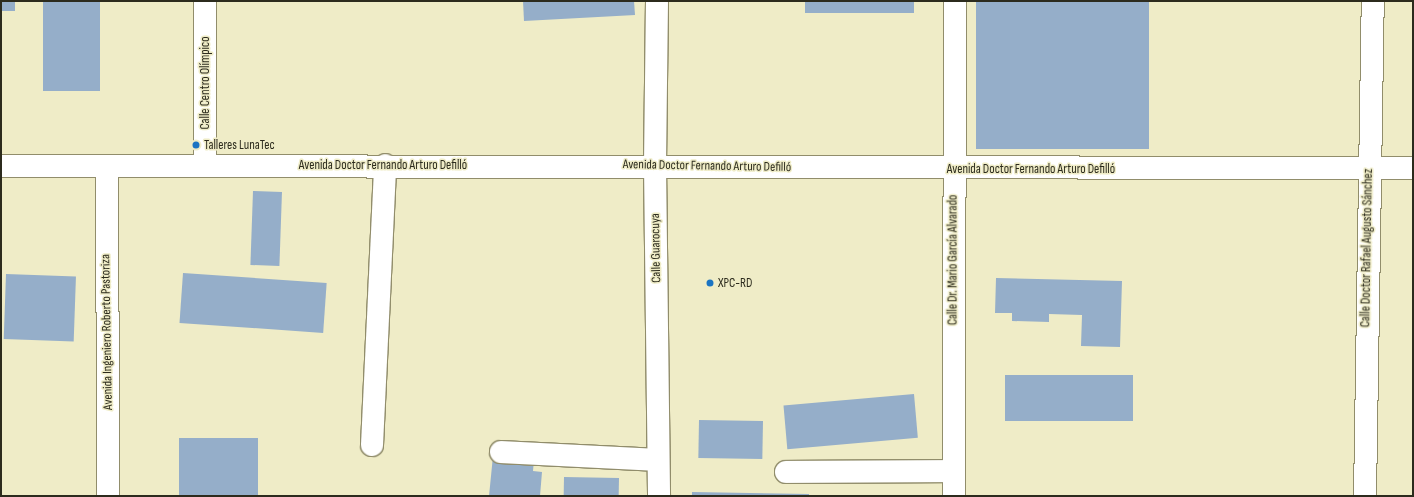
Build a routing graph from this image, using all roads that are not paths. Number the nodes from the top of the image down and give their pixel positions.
1 (205, 1) edge
2 (657, 1) edge
3 (955, 1) edge
4 (1373, 1) edge
5 (204, 165) junction
6 (386, 165) junction
7 (655, 165) junction
8 (1, 166) edge
9 (108, 167) junction
10 (1413, 168) edge
11 (953, 169) junction
12 (1368, 169) junction
13 (372, 444) dead end
14 (501, 452) dead end
15 (658, 460) junction
16 (954, 471) junction
17 (786, 472) dead end
18 (108, 496) edge
19 (659, 496) edge
20 (954, 496) edge
21 (1365, 496) edge

1 - 5 street, Calle Centro Olímpico
2 - 7 street, Calle Guarocuya
3 - 11 street, Calle Dr. Mario García Alvarado
4 - 12 street, Calle Doctor Rafael Augusto Sánchez
5 - 6 street, Avenida Doctor Fernando Arturo Defilló
5 - 9 street, Avenida Doctor Fernando Arturo Defilló
6 - 7 street, Avenida Doctor Fernando Arturo Defilló
6 - 13 street
7 - 11 street, Avenida Doctor Fernando Arturo Defilló
7 - 15 street, Calle Guarocuya
8 - 9 street, Avenida Doctor Fernando Arturo Defilló
9 - 18 street, Avenida Ingeniero Roberto Pastoriza
10 - 12 street, Avenida Doctor Fernando Arturo Defilló
11 - 12 street, Avenida Doctor Fernando Arturo Defilló
11 - 16 street, Calle Dr. Mario García Alvarado
12 - 21 street, Calle Doctor Rafael Augusto Sánchez
14 - 15 street
15 - 19 street, Calle Guarocuya
16 - 17 street
16 - 20 street, Calle Dr. Mario García Alvarado

